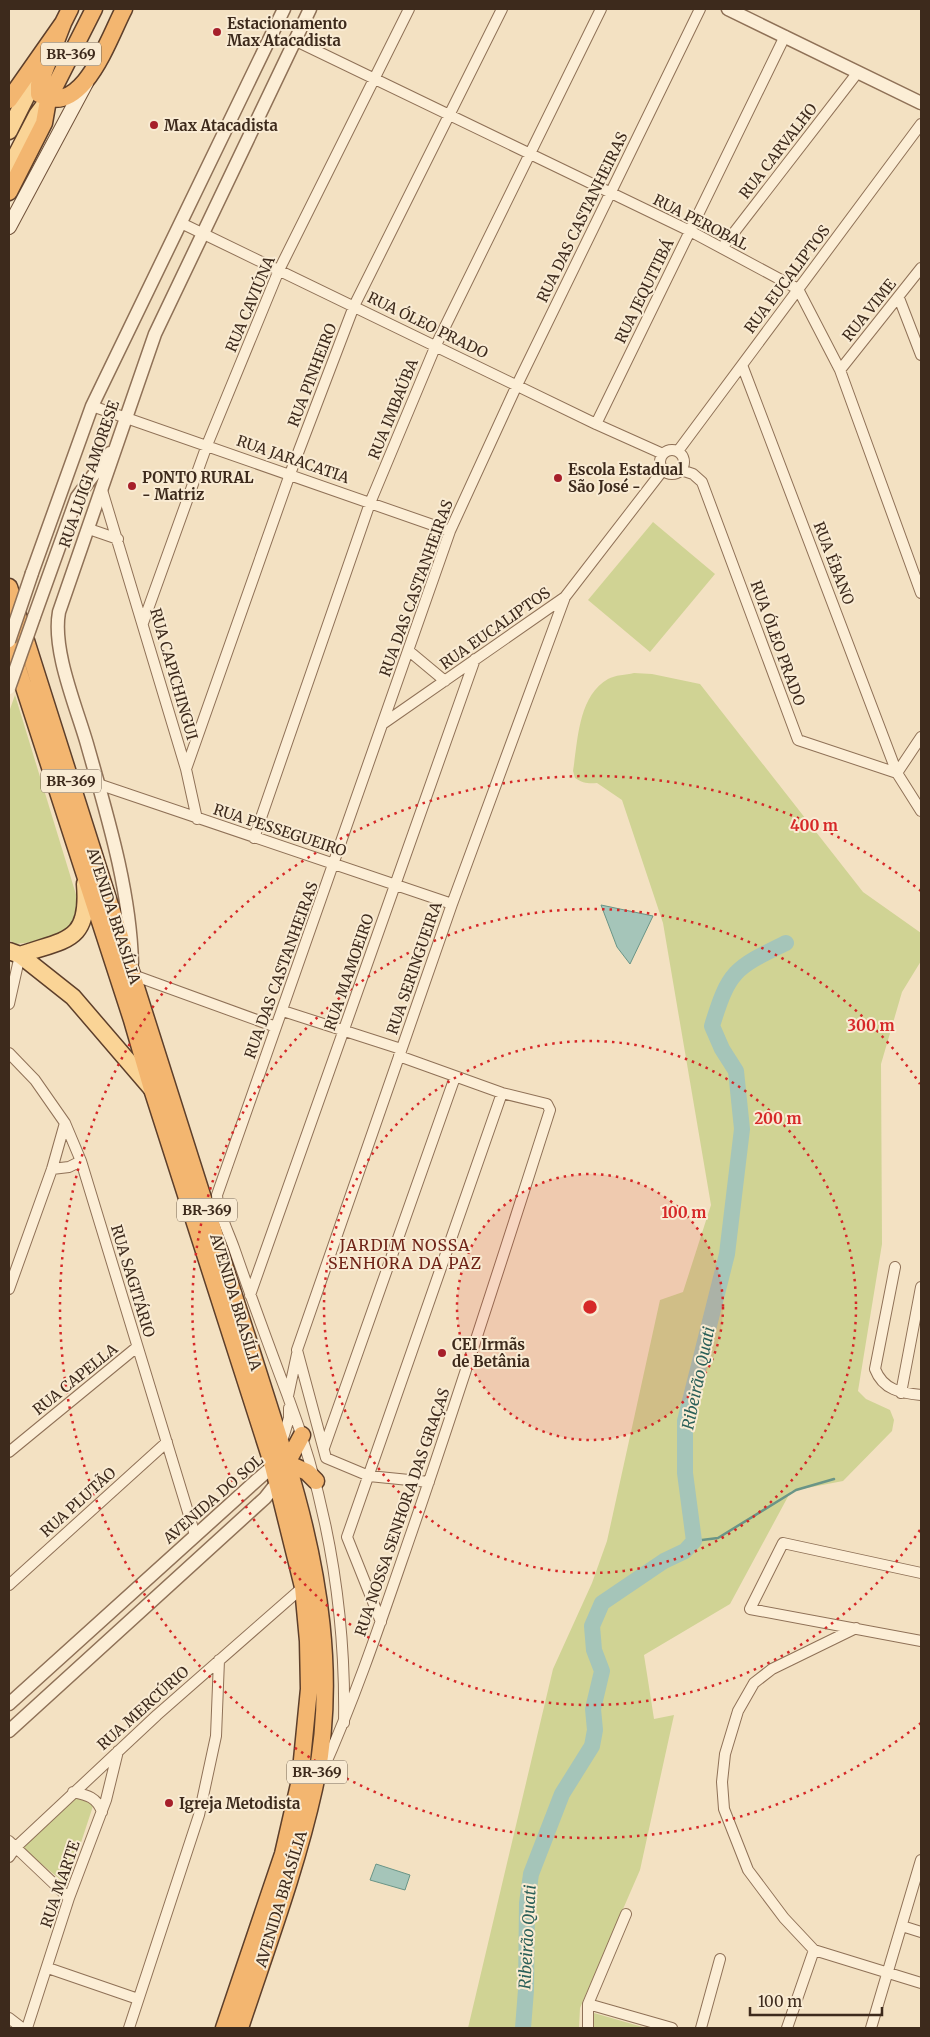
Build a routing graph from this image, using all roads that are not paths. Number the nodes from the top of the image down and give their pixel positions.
1 (94, 9) edge
2 (124, 9) edge
3 (284, 9) edge
4 (310, 9) edge
5 (409, 9) edge
6 (502, 9) edge
7 (601, 9) edge
8 (700, 9) edge
9 (728, 9) edge
10 (67, 16) edge
11 (785, 36) junction
12 (294, 40) junction
13 (858, 72) junction
14 (376, 79) junction
15 (88, 80) junction
16 (9, 100) edge
17 (48, 100) junction
18 (921, 103) edge
19 (451, 115) junction
20 (921, 124) edge
21 (9, 131) edge
22 (530, 155) junction
23 (9, 169) edge
24 (9, 192) edge
25 (609, 194) junction
26 (181, 223) junction
27 (9, 228) edge
28 (690, 231) junction
29 (202, 233) junction
30 (722, 248) junction
31 (921, 268) edge
32 (279, 270) junction
33 (798, 289) junction
34 (899, 298) junction
35 (354, 306) junction
36 (436, 344) junction
37 (921, 355) edge
38 (742, 365) junction
39 (840, 370) junction
40 (517, 385) junction
41 (92, 406) junction
42 (125, 416) junction
43 (596, 424) junction
44 (207, 445) junction
45 (114, 448) junction
46 (678, 451) junction
47 (663, 454) junction
48 (662, 470) junction
49 (681, 470) junction
50 (290, 474) junction
51 (102, 490) junction
52 (370, 503) junction
53 (89, 529) junction
54 (450, 531) junction
55 (118, 539) junction
56 (60, 543) junction
57 (9, 587) edge
58 (921, 593) edge
59 (565, 598) junction
60 (143, 623) junction
61 (9, 641) edge
62 (409, 651) junction
63 (475, 659) junction
64 (445, 681) junction
65 (9, 688) edge
66 (384, 723) junction
67 (921, 737) edge
68 (186, 769) junction
69 (898, 773) junction
70 (98, 784) junction
71 (921, 812) edge
72 (196, 818) junction
73 (254, 838) junction
74 (334, 864) junction
75 (84, 874) junction
76 (395, 885) junction
77 (452, 904) junction
78 (14, 953) edge
79 (133, 975) junction
80 (9, 999) edge
81 (283, 1011) junction
82 (276, 1027) junction
83 (344, 1031) junction
84 (9, 1053) edge
85 (400, 1053) junction
86 (454, 1077) junction
87 (152, 1089) junction
88 (502, 1093) junction
89 (65, 1123) junction
90 (81, 1161) junction
91 (52, 1169) junction
92 (218, 1201) joint
93 (895, 1267) dead end
94 (921, 1286) edge
95 (9, 1289) edge
96 (250, 1295) junction
97 (137, 1347) junction
98 (297, 1350) junction
99 (897, 1391) junction
100 (921, 1395) edge
101 (289, 1398) junction
102 (302, 1435) junction
103 (167, 1442) junction
104 (281, 1445) junction
105 (324, 1448) junction
106 (9, 1452) edge
107 (280, 1465) junction
108 (369, 1476) junction
109 (316, 1481) junction
110 (429, 1482) junction
111 (277, 1484) junction
112 (195, 1535) junction
113 (161, 1566) junction
114 (921, 1573) edge
115 (172, 1581) junction
116 (9, 1585) edge
117 (303, 1587) junction
118 (381, 1622) junction
119 (856, 1628) junction
120 (921, 1641) edge
121 (218, 1660) junction
122 (9, 1704) edge
123 (344, 1723) junction
124 (9, 1731) edge
125 (119, 1750) junction
126 (314, 1789) junction
127 (73, 1792) junction
128 (102, 1812) junction
129 (12, 1844) edge
130 (9, 1857) edge
131 (921, 1860) edge
132 (69, 1898) junction
133 (626, 1914) dead end
134 (902, 1926) junction
135 (921, 1932) edge
136 (814, 1950) junction
137 (720, 1959) dead end
138 (48, 1968) junction
139 (886, 1974) junction
140 (921, 1983) edge
141 (138, 1999) junction
142 (588, 2004) junction
143 (9, 2018) edge
144 (129, 2026) edge
145 (22, 2028) edge
146 (27, 2028) edge
147 (140, 2028) edge
148 (224, 2028) edge
149 (240, 2028) edge
150 (588, 2028) edge
151 (672, 2028) edge
152 (701, 2028) edge
153 (787, 2028) edge
154 (871, 2028) edge

1 - 17 highway, BR-369
2 - 15 highway
3 - 26 street, RUA LUIGI AMORESE
4 - 12 street, RUA LUIGI AMORESE
5 - 14 street, RUA CAVIÚNA
6 - 19 street, RUA PINHEIRO
7 - 22 street, RUA IMBAÚBA
8 - 25 street, RUA DAS CASTANHEIRAS
9 - 11 street
10 - 16 highway, BR-369
10 - 17 highway
10 - 21 main road
11 - 13 street
11 - 28 street, RUA JEQUITIBÁ
12 - 14 street, RUA PEROBAL
12 - 29 street, RUA LUIGI AMORESE
13 - 18 street
13 - 30 street, RUA CARVALHO
14 - 19 street, RUA PEROBAL
14 - 32 street, RUA CAVIÚNA
15 - 17 highway
15 - 27 main road
17 - 23 main road
17 - 24 highway, BR-369
19 - 22 street, RUA PEROBAL
19 - 35 street, RUA PINHEIRO
20 - 33 street, RUA EUCALIPTOS
22 - 25 street, RUA PEROBAL
22 - 36 street, RUA IMBAÚBA
25 - 28 street, RUA PEROBAL
25 - 40 street, RUA DAS CASTANHEIRAS
26 - 29 street, RUA ÓLEO PRADO
26 - 41 street, RUA LUIGI AMORESE
28 - 30 street, RUA PEROBAL
28 - 43 street, RUA JEQUITIBÁ
29 - 32 street, RUA ÓLEO PRADO
29 - 42 street, RUA LUIGI AMORESE
30 - 33 street, RUA PEROBAL
31 - 34 street, RUA VIME
32 - 35 street, RUA ÓLEO PRADO
32 - 44 street, RUA CAVIÚNA
33 - 38 street, RUA EUCALIPTOS
33 - 39 street
34 - 37 street
34 - 39 street, RUA VIME
35 - 36 street, RUA ÓLEO PRADO
35 - 50 street, RUA PINHEIRO
36 - 40 street, RUA ÓLEO PRADO
36 - 52 street, RUA IMBAÚBA
38 - 46 street, RUA EUCALIPTOS
38 - 69 street, RUA ÉBANO
39 - 58 street
40 - 43 street, RUA ÓLEO PRADO
40 - 54 street, RUA DAS CASTANHEIRAS
41 - 42 street, RUA JARACATIA
41 - 61 street, RUA LUIGI AMORESE, bridge
42 - 44 street, RUA JARACATIA
42 - 45 street, RUA LUIGI AMORESE
43 - 47 street, RUA ÓLEO PRADO
44 - 50 street, RUA JARACATIA
44 - 60 street, RUA CAVIÚNA
45 - 51 street, RUA LUIGI AMORESE
45 - 56 street
46 - 47 street
46 - 49 street
47 - 48 street
48 - 49 street
48 - 59 street, RUA EUCALIPTOS
49 - 69 street, RUA ÓLEO PRADO
50 - 52 street, RUA JARACATIA
50 - 68 street, RUA PINHEIRO
51 - 53 street, RUA LUIGI AMORESE
51 - 55 street, RUA CAPICHINGUI
52 - 54 street, RUA JARACATIA
52 - 73 street, RUA IMBAÚBA
53 - 55 street
53 - 56 street
53 - 70 street, RUA LUIGI AMORESE
54 - 62 street, RUA DAS CASTANHEIRAS
55 - 60 street, RUA CAPICHINGUI
56 - 65 street, bridge
57 - 79 highway, AVENIDA BRASÍLIA / BR-369
59 - 63 street, RUA EUCALIPTOS
59 - 77 street, RUA SERINGUEIRA
60 - 68 street, RUA CAPICHINGUI
61 - 75 highway, AVENIDA BRASÍLIA / BR-369
62 - 64 street
62 - 66 street, RUA DAS CASTANHEIRAS
63 - 64 street, RUA EUCALIPTOS
63 - 76 street, RUA MAMOEIRO
64 - 66 street, RUA EUCALIPTOS
66 - 74 street, RUA DAS CASTANHEIRAS
67 - 69 street
68 - 72 street, RUA CAPICHINGUI
69 - 71 street, RUA ÉBANO
70 - 72 street, RUA PESSEGUEIRO
70 - 79 street, RUA LUIGI AMORESE
72 - 73 street, RUA PESSEGUEIRO
73 - 74 street, RUA PESSEGUEIRO
74 - 76 street, RUA PESSEGUEIRO
74 - 81 street, RUA DAS CASTANHEIRAS
75 - 78 main road
75 - 87 highway, AVENIDA BRASÍLIA / BR-369
76 - 77 street, RUA PESSEGUEIRO
76 - 83 street, RUA MAMOEIRO
77 - 85 street, RUA SERINGUEIRA
78 - 80 street
78 - 87 main road
79 - 82 street
79 - 104 highway, AVENIDA BRASÍLIA / BR-369
81 - 82 street, RUA DAS CASTANHEIRAS
81 - 83 street
82 - 92 street, RUA DAS CASTANHEIRAS
83 - 85 street
83 - 96 street, RUA MAMOEIRO
84 - 89 street, RUA SAGITÁRIO
85 - 86 street
85 - 98 street, RUA SERINGUEIRA
86 - 88 street
86 - 105 street
87 - 107 highway, AVENIDA BRASÍLIA / BR-369
88 - 108 street
88 - 110 street, RUA NOSSA SENHORA DAS GRAÇAS
89 - 90 street, RUA SAGITÁRIO
89 - 91 street
90 - 91 street
90 - 97 street, RUA SAGITÁRIO
91 - 95 street
92 - 96 street, AVENIDA BRASÍLIA
93 - 99 street
94 - 99 street
96 - 101 street, AVENIDA BRASÍLIA
97 - 103 street, RUA SAGITÁRIO
97 - 106 street, RUA CAPELLA
98 - 101 street, RUA SERINGUEIRA
98 - 105 street
99 - 100 street
101 - 102 street, AVENIDA BRASÍLIA
101 - 104 street, RUA SERINGUEIRA
102 - 107 highway
102 - 109 street, AVENIDA BRASÍLIA
103 - 112 street, RUA SAGITÁRIO
103 - 116 street, RUA PLUTÃO
104 - 107 highway, AVENIDA BRASÍLIA / BR-369
105 - 108 street
107 - 109 highway
107 - 111 highway, AVENIDA BRASÍLIA / BR-369
107 - 112 street, AVENIDA DO SOL
107 - 126 highway, AVENIDA BRASÍLIA / BR-369
108 - 110 street
108 - 118 street
109 - 123 street, AVENIDA BRASÍLIA
110 - 118 street, RUA NOSSA SENHORA DAS GRAÇAS
111 - 115 street, AVENIDA DO SOL
111 - 117 highway, AVENIDA BRASÍLIA / BR-369
112 - 113 street, AVENIDA DO SOL
113 - 115 street
113 - 122 street, AVENIDA DO SOL
114 - 119 street
115 - 124 street, AVENIDA DO SOL
117 - 121 street, RUA MERCÚRIO
117 - 148 highway, AVENIDA BRASÍLIA / BR-369
118 - 123 street, RUA NOSSA SENHORA DAS GRAÇAS
119 - 120 street
119 - 136 street
121 - 125 street, RUA MERCÚRIO
121 - 141 street
123 - 126 street, RUA NOSSA SENHORA DAS GRAÇAS
125 - 127 street, RUA MERCÚRIO
125 - 128 street, RUA MARTE
126 - 149 highway, AVENIDA BRASÍLIA / BR-369
127 - 128 street
127 - 129 street, RUA MERCÚRIO
128 - 132 street, RUA MARTE
129 - 130 street, RUA MERCÚRIO
129 - 132 street
131 - 134 street
132 - 138 street, RUA MARTE
133 - 142 street
134 - 135 street
134 - 139 street
136 - 139 street
136 - 153 street
137 - 152 street
138 - 141 street
138 - 146 street, RUA MARTE
139 - 140 street
139 - 154 street
141 - 144 street
142 - 150 street
142 - 151 street
143 - 145 street
144 - 147 street

